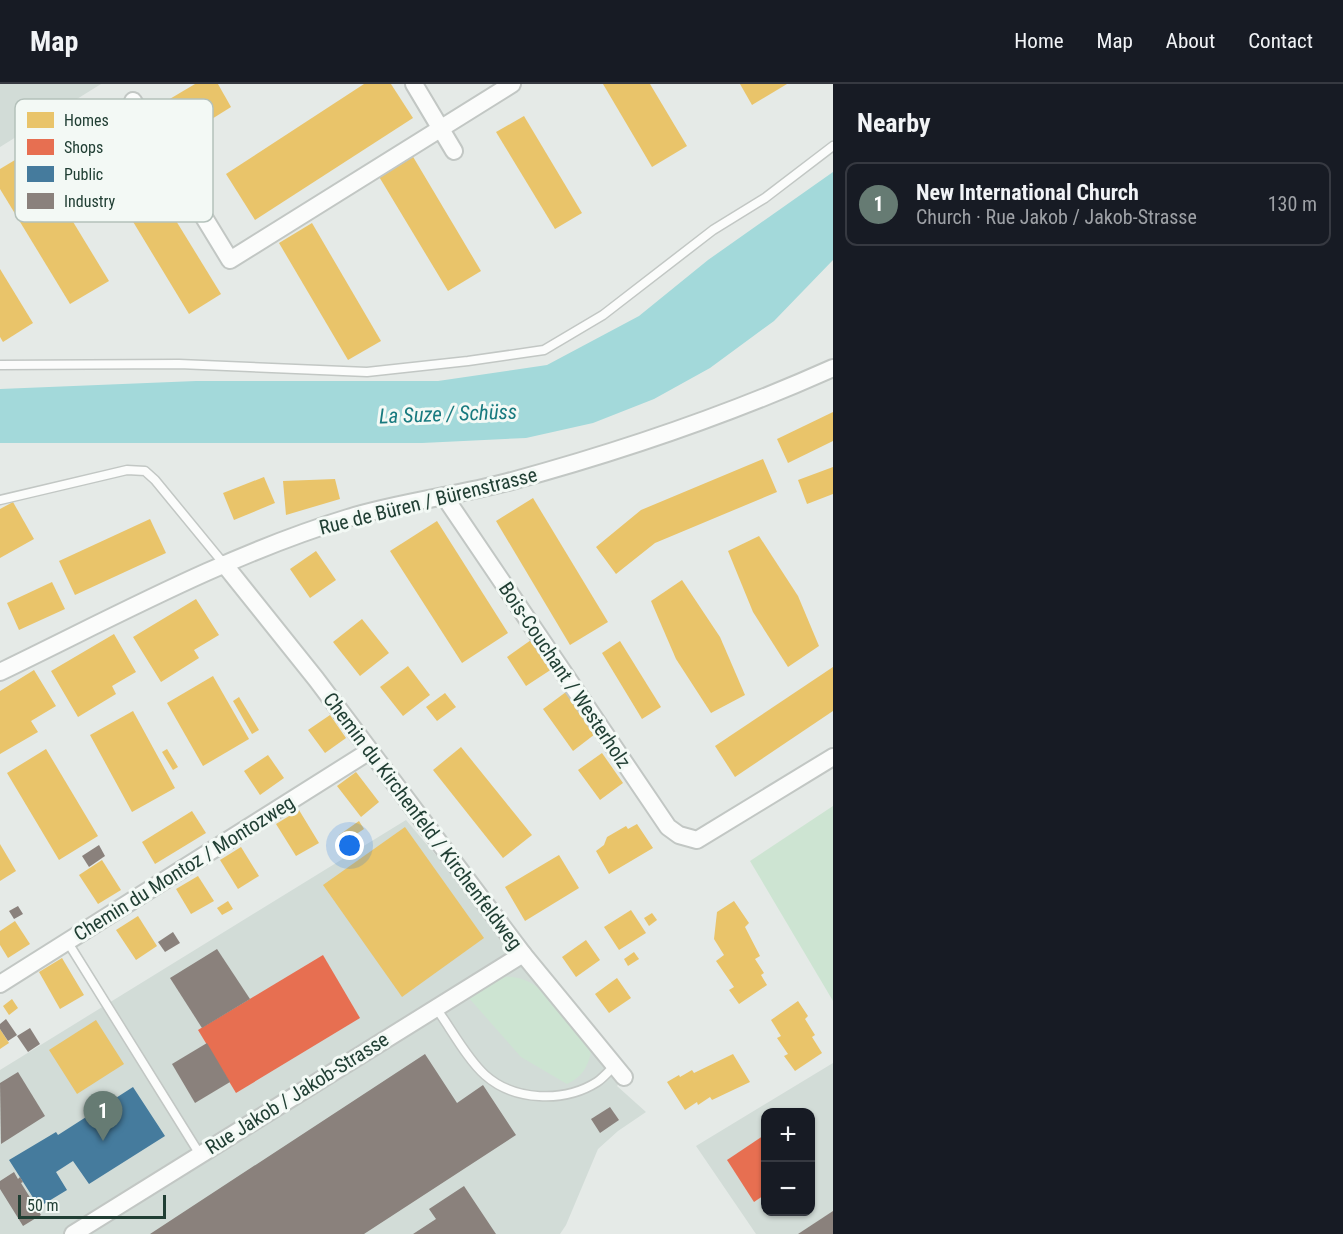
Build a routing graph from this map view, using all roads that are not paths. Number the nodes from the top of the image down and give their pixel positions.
1 (414, 84) edge
2 (512, 84) edge
3 (441, 128) junction
4 (833, 146) edge
5 (454, 151) dead end
6 (207, 222) edge
7 (0, 365) edge
8 (833, 368) edge
9 (444, 496) junction
10 (0, 500) edge
11 (224, 564) junction
12 (0, 672) edge
13 (368, 752) junction
14 (833, 757) edge
15 (67, 941) junction
16 (523, 954) junction
17 (0, 984) edge
18 (435, 1007) junction
19 (619, 1072) joint
20 (199, 1153) junction
21 (73, 1234) edge

1 - 3 street
2 - 3 street
3 - 5 street
3 - 6 street
4 - 7 lane
8 - 9 street, Rue de Büren / Bürenstrasse
9 - 11 street, Rue de Büren / Bürenstrasse
9 - 14 street, Bois-Couchant / Westerholz
10 - 11 lane
11 - 12 street, Rue de Büren / Bürenstrasse
11 - 13 street, Chemin du Kirchenfeld / Kirchenfeldweg
13 - 15 street, Chemin du Montoz / Montozweg
13 - 16 street, Chemin du Kirchenfeld / Kirchenfeldweg
15 - 17 street, Chemin du Montoz / Montozweg
15 - 20 lane
16 - 18 street, Rue Jakob / Jakob-Strasse
16 - 19 street, Chemin du Kirchenfeld / Kirchenfeldweg
18 - 19 lane
18 - 20 street, Rue Jakob / Jakob-Strasse
20 - 21 street, Rue Jakob / Jakob-Strasse

